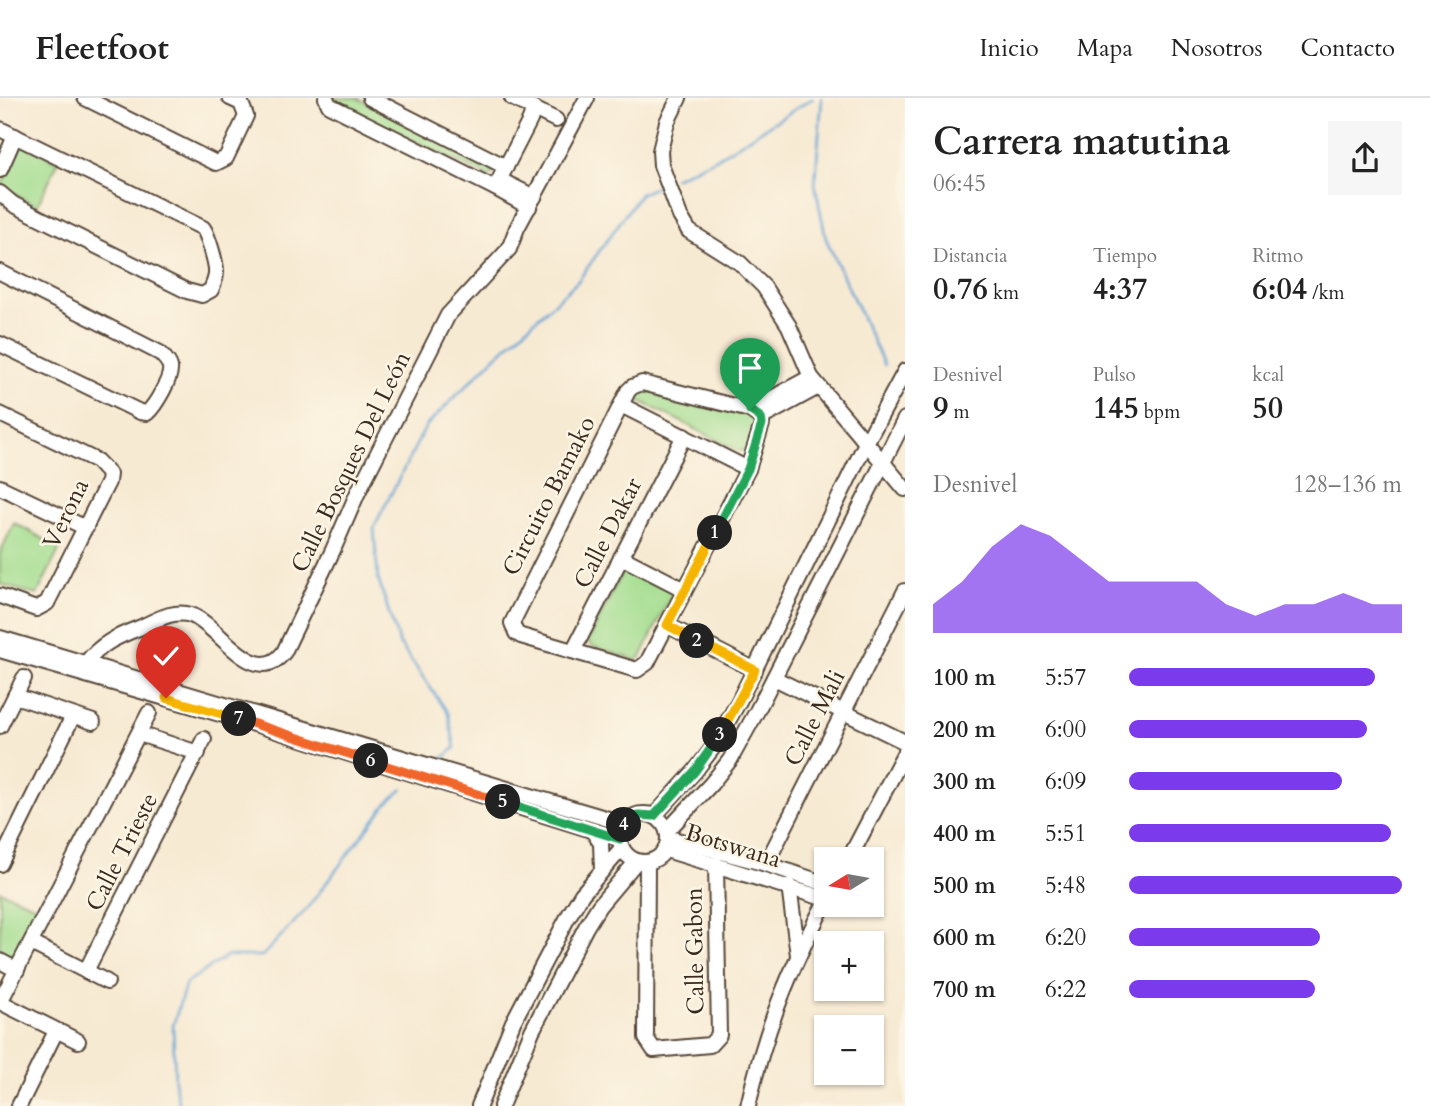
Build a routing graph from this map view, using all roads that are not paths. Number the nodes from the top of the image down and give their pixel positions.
1 (85, 98) edge
2 (230, 98) edge
3 (326, 98) edge
4 (370, 98) edge
5 (512, 98) edge
6 (587, 98) edge
7 (679, 98) edge
8 (531, 108) junction
9 (556, 120) dead end
10 (0, 129) edge
11 (15, 136) junction
12 (0, 170) edge
13 (500, 178) junction
14 (0, 193) edge
15 (531, 202) junction
16 (0, 272) edge
17 (0, 344) edge
18 (905, 371) edge
19 (814, 382) junction
20 (621, 405) junction
21 (0, 414) edge
22 (755, 414) junction
23 (905, 419) edge
24 (684, 436) junction
25 (866, 443) junction
26 (883, 463) junction
27 (748, 469) junction
28 (0, 487) edge
29 (905, 489) edge
30 (86, 528) junction
31 (621, 558) junction
32 (685, 590) junction
33 (905, 591) edge
34 (0, 596) edge
35 (667, 625) junction
36 (0, 638) edge
37 (0, 650) edge
38 (573, 651) junction
39 (86, 663) junction
40 (755, 670) junction
41 (24, 678) dead end
42 (774, 678) junction
43 (15, 695) junction
44 (844, 712) junction
45 (149, 713) dead end
46 (73, 716) junction
47 (251, 717) junction
48 (93, 722) dead end
49 (0, 726) edge
50 (139, 734) junction
51 (204, 739) dead end
52 (905, 742) edge
53 (905, 752) edge
54 (198, 753) junction
55 (654, 816) junction
56 (625, 824) junction
57 (592, 830) junction
58 (667, 839) junction
59 (621, 844) junction
60 (855, 847) edge
61 (642, 862) junction
62 (0, 864) edge
63 (716, 864) junction
64 (766, 864) junction
65 (602, 870) junction
66 (814, 880) edge
67 (789, 886) junction
68 (814, 895) edge
69 (817, 917) edge
70 (31, 943) junction
71 (797, 955) junction
72 (0, 961) edge
73 (17, 970) junction
74 (86, 971) junction
75 (107, 982) dead end
76 (0, 1002) edge
77 (56, 1031) junction
78 (78, 1041) dead end
79 (19, 1106) edge
80 (479, 1106) edge
81 (501, 1106) edge
82 (748, 1106) edge

1 - 2 street
3 - 13 street
4 - 13 street
5 - 8 street
6 - 15 street, Calle Bosques Del León
7 - 19 street
8 - 9 street
8 - 13 street
10 - 11 street
11 - 12 street
11 - 14 street
13 - 15 street
15 - 39 street, Calle Bosques Del León
16 - 17 street
18 - 25 street
19 - 22 street
19 - 25 street
20 - 22 street, Circuito Bamako
20 - 24 street
20 - 38 street, Circuito Bamako
21 - 30 street, Verona
22 - 27 street
23 - 26 street
24 - 27 street
24 - 31 street, Calle Dakar
25 - 26 street
25 - 40 street
26 - 29 street
26 - 42 street
27 - 32 street
28 - 30 street
30 - 34 street, Verona
31 - 32 street
31 - 38 street, Calle Dakar
32 - 35 street
33 - 44 street, Calle Mali
35 - 38 street
35 - 40 street
36 - 39 street
37 - 47 street
39 - 47 street
40 - 55 street
41 - 43 street
42 - 44 street
42 - 58 street
43 - 46 street
43 - 49 street
44 - 52 street
44 - 64 street, Calle Mali
45 - 50 street, Calle Trieste
46 - 48 street
46 - 62 street
47 - 56 street
47 - 57 street
50 - 54 street
50 - 70 street, Calle Trieste
51 - 54 street, Calle Trieste
53 - 60 street
54 - 74 street, Calle Trieste
55 - 56 street
55 - 58 street
56 - 59 street
57 - 59 street
57 - 65 street
58 - 61 street
58 - 63 street, Botswana
58 - 64 street, Botswana
59 - 61 street
59 - 65 street
61 - 63 street, Calle Gabon
61 - 81 street
63 - 67 street, Botswana
64 - 66 street, Botswana
65 - 80 street
67 - 68 street, Botswana
67 - 71 street
69 - 71 street
70 - 73 street, Calle Trieste
70 - 74 street
71 - 82 street
72 - 73 street
73 - 76 street, Calle Trieste
74 - 75 street
76 - 77 street
77 - 78 street
77 - 79 street

